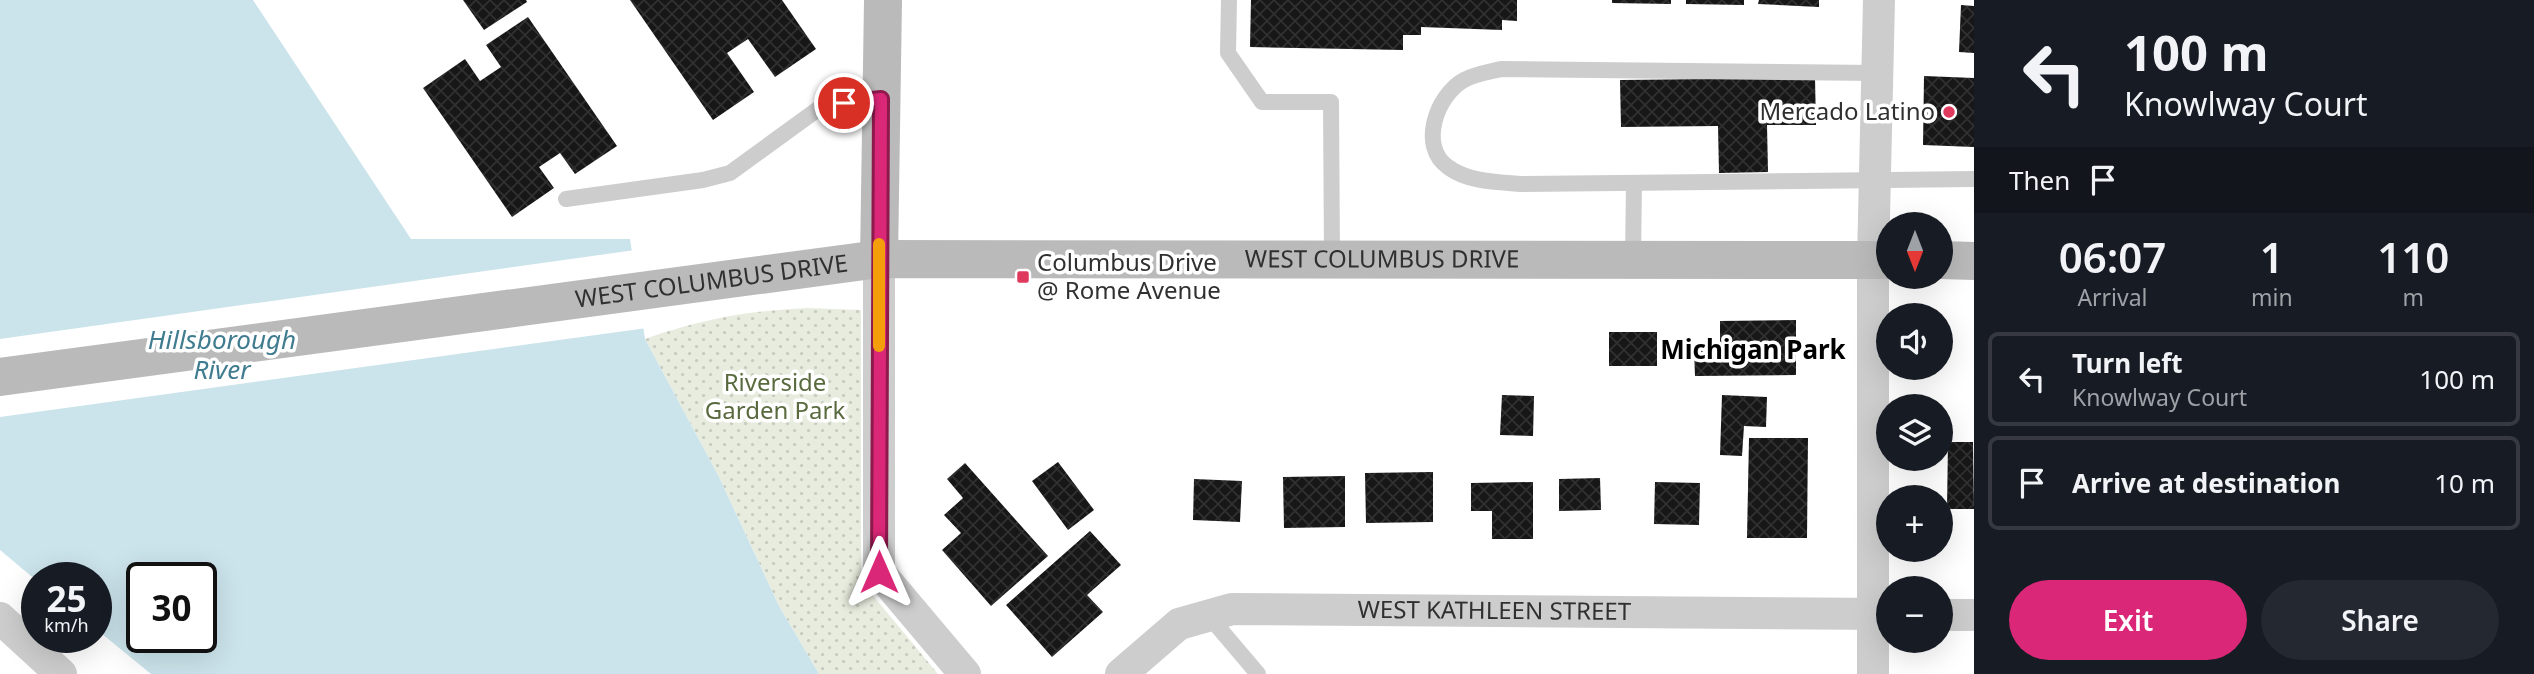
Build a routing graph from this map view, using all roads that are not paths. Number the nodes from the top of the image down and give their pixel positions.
1 (883, 0) edge
2 (1229, 0) edge
3 (1879, 0) edge
4 (1877, 73) junction
5 (881, 99) junction
6 (1875, 178) junction
7 (1974, 178) edge
8 (1634, 183) junction
9 (566, 199) dead end
10 (1877, 212) edge
11 (1332, 258) junction
12 (879, 259) junction
13 (1633, 260) junction
14 (1876, 260) edge
15 (1953, 260) edge
16 (1974, 261) edge
17 (1881, 289) edge
18 (0, 377) edge
19 (1881, 576) edge
20 (1876, 614) edge
21 (1953, 614) edge
22 (1208, 615) junction
23 (1974, 615) edge
24 (0, 618) edge
25 (1876, 652) edge
26 (61, 674) edge
27 (965, 674) edge
28 (1121, 674) edge
29 (1258, 674) edge
30 (1873, 674) edge

1 - 5 main road
2 - 11 lane
3 - 4 street
4 - 6 street
4 - 8 lane
5 - 9 lane
5 - 12 main road
6 - 7 lane
6 - 8 lane
6 - 10 street
8 - 13 lane
11 - 12 main road, WEST COLUMBUS DRIVE
11 - 13 main road, WEST COLUMBUS DRIVE
12 - 18 main road, WEST COLUMBUS DRIVE
12 - 27 street
13 - 14 main road, WEST COLUMBUS DRIVE
15 - 16 main road
17 - 19 street
20 - 22 street, WEST KATHLEEN STREET
21 - 23 street
22 - 28 street, WEST KATHLEEN STREET
22 - 29 lane
24 - 26 street
25 - 30 street

